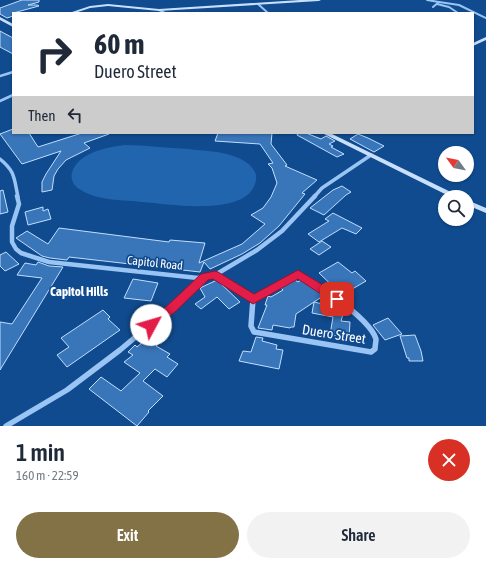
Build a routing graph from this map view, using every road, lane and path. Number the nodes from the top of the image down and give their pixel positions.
1 (319, 0) edge
2 (427, 0) edge
3 (438, 3) junction
4 (258, 4) junction
5 (433, 7) dead end
6 (159, 10) junction
7 (74, 12) edge
8 (163, 12) edge
9 (267, 12) edge
10 (456, 12) edge
11 (474, 12) edge
12 (474, 12) edge
13 (0, 18) edge
14 (486, 18) edge
15 (12, 25) edge
16 (486, 38) edge
17 (474, 44) edge
18 (12, 72) edge
19 (0, 76) edge
20 (12, 95) edge
21 (0, 101) edge
22 (327, 134) edge
23 (371, 155) junction
24 (0, 159) edge
25 (443, 190) edge
26 (474, 205) edge
27 (486, 211) edge
28 (215, 275) junction
29 (204, 277) junction
30 (253, 300) junction
31 (6, 426) edge

1 - 4 street
2 - 3 street
3 - 5 street
3 - 10 street
3 - 12 street
4 - 6 street
4 - 9 street
6 - 7 street
6 - 8 street
11 - 14 street
13 - 15 street
16 - 17 street
18 - 19 street
20 - 21 street
22 - 23 street
23 - 25 street
23 - 28 street, Capitol Road
24 - 29 street, Capitol Road
26 - 27 street
28 - 29 street, Capitol Road
28 - 30 street
29 - 31 street
30 - 30 street, Duero Street

